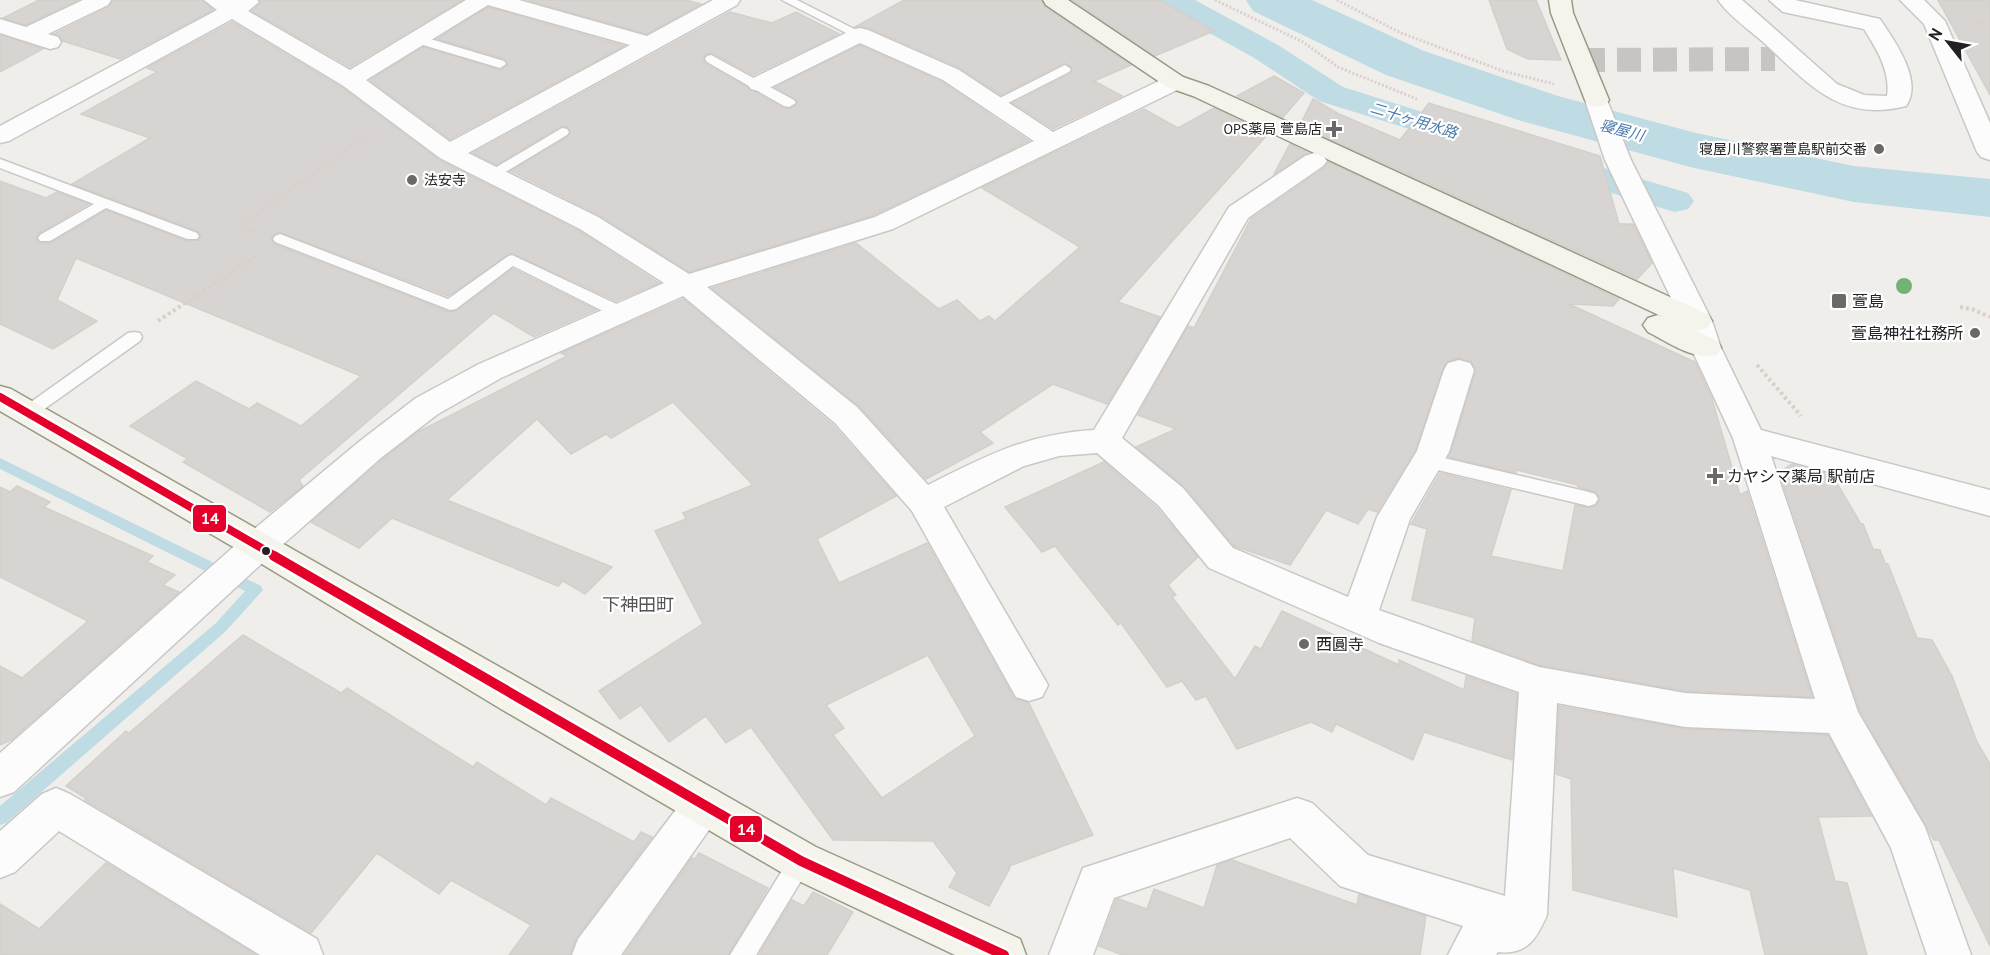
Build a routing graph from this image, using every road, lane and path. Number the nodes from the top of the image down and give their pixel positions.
1 (100, 0) edge
2 (481, 0) edge
3 (495, 0) edge
4 (788, 0) edge
5 (1054, 0) edge
6 (1215, 0) edge
7 (1337, 0) edge
8 (1560, 0) edge
9 (1729, 0) edge
10 (1780, 0) edge
11 (1911, 0) edge
12 (719, 1) edge
13 (233, 4) edge
14 (0, 26) edge
15 (28, 35) junction
16 (860, 35) junction
17 (417, 39) junction
18 (52, 43) dead end
19 (648, 43) junction
20 (711, 59) dead end
21 (500, 64) dead end
22 (1065, 69) dead end
23 (350, 80) junction
24 (1175, 82) junction
25 (759, 84) junction
26 (1596, 96) junction
27 (1417, 99) dead end
28 (789, 103) dead end
29 (995, 104) junction
30 (375, 130) dead end
31 (562, 132) dead end
32 (0, 136) edge
33 (1052, 142) junction
34 (1990, 152) edge
35 (449, 153) junction
36 (1314, 161) junction
37 (0, 163) edge
38 (492, 174) junction
39 (105, 203) junction
40 (192, 236) dead end
41 (45, 238) dead end
42 (280, 239) junction
43 (686, 284) junction
44 (1960, 307) dead end
45 (621, 313) junction
46 (1990, 317) edge
47 (1702, 334) junction
48 (134, 337) joint
49 (1751, 358) dead end
50 (1459, 370) dead end
51 (13, 405) edge
52 (1749, 438) junction
53 (1104, 441) junction
54 (1427, 461) junction
55 (1841, 463) junction
56 (1589, 499) dead end
57 (924, 502) junction
58 (1990, 503) edge
59 (239, 562) junction
60 (1359, 617) junction
61 (1539, 683) junction
62 (1029, 685) dead end
63 (1840, 717) junction
64 (0, 778) edge
65 (704, 804) junction
66 (0, 858) edge
67 (801, 861) junction
68 (1520, 922) junction
69 (301, 955) edge
70 (594, 955) edge
71 (742, 955) edge
72 (1004, 955) edge
73 (1071, 955) edge
74 (1470, 955) edge
75 (1949, 955) edge

1 - 15 street
2 - 17 street
3 - 19 street
4 - 16 lane
5 - 24 street
6 - 27 path
7 - 26 path
8 - 26 street
9 - 10 street
11 - 34 street
12 - 19 street
13 - 23 street
13 - 32 street
14 - 15 street
15 - 18 street
16 - 25 street
16 - 29 street
17 - 21 lane
17 - 23 street
19 - 35 street
20 - 25 lane
22 - 29 lane
23 - 35 street
24 - 33 street
24 - 36 street
24 - 47 street
25 - 28 lane
26 - 47 street
29 - 33 street
30 - 42 path
31 - 38 lane
33 - 43 street
35 - 38 street
36 - 47 street
36 - 53 street
37 - 39 lane
38 - 43 street
39 - 40 lane
39 - 41 lane
42 - 45 lane
42 - 48 path
43 - 45 street
43 - 57 street
44 - 46 path
45 - 59 street
47 - 52 street
48 - 51 lane
49 - 55 path
50 - 54 street
51 - 59 street
52 - 55 street
52 - 63 street
53 - 57 street
53 - 60 street
54 - 56 lane
54 - 60 street
55 - 58 street
57 - 62 street
59 - 64 street
59 - 65 street
60 - 61 street
61 - 63 street
61 - 68 street
63 - 75 street
65 - 67 street
65 - 70 street
66 - 69 street
67 - 71 lane
67 - 72 street
68 - 73 street
68 - 74 street

